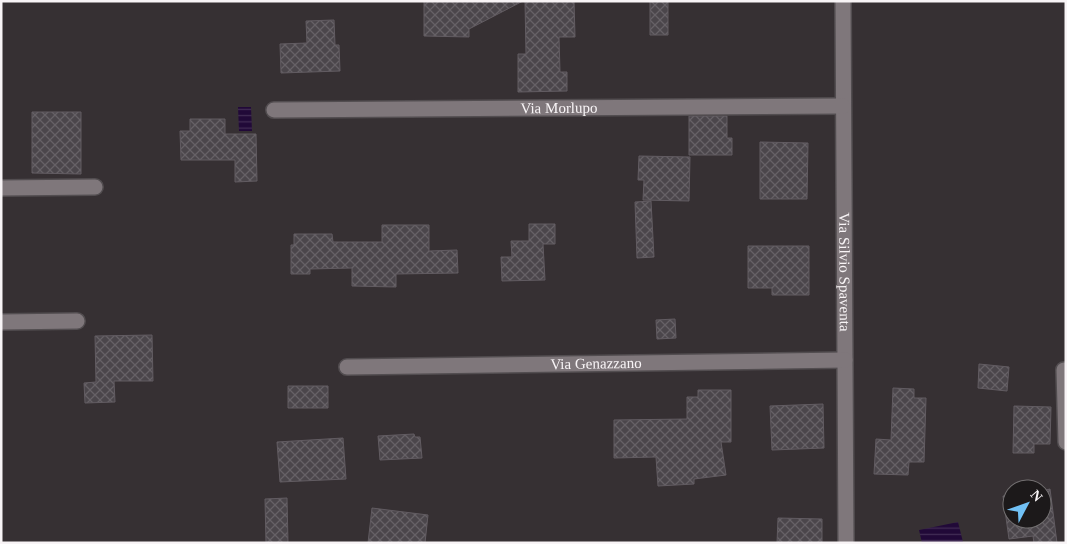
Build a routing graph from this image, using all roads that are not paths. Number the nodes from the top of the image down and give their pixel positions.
1 (842, 1) edge
2 (843, 106) junction
3 (274, 110) dead end
4 (95, 187) dead end
5 (1, 188) edge
6 (77, 321) dead end
7 (1, 322) edge
8 (845, 360) junction
9 (347, 367) dead end
10 (1064, 370) dead end
11 (1066, 442) edge
12 (846, 543) edge

1 - 2 street, Via Silvio Spaventa
2 - 3 street, Via Morlupo
2 - 8 street, Via Silvio Spaventa
4 - 5 street
6 - 7 street
8 - 9 street, Via Genazzano
8 - 12 street, Via Silvio Spaventa
10 - 11 street

